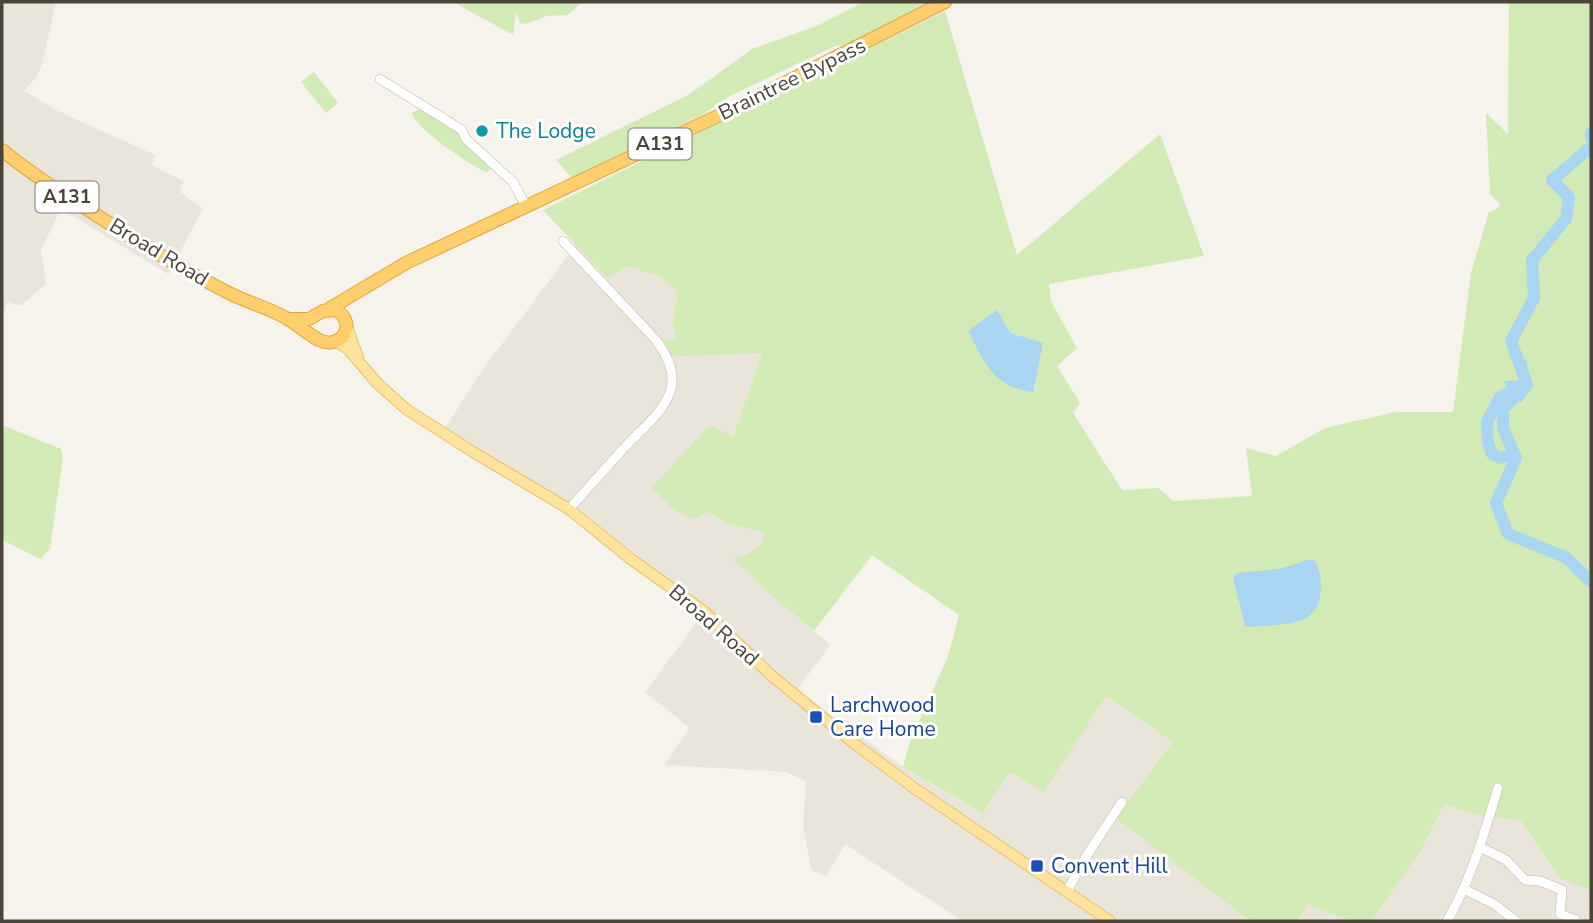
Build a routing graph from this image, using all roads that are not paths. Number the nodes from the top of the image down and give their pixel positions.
1 (945, 2) edge
2 (380, 79) dead end
3 (2, 150) edge
4 (526, 206) junction
5 (563, 241) dead end
6 (375, 282) junction
7 (321, 313) junction
8 (287, 319) junction
9 (346, 322) junction
10 (317, 338) junction
11 (337, 342) junction
12 (360, 363) junction
13 (569, 509) junction
14 (1497, 788) dead end
15 (1122, 802) dead end
16 (1480, 848) junction
17 (1464, 889) junction
18 (1067, 891) junction
19 (1576, 920) edge
20 (1110, 921) edge
21 (1447, 921) edge
22 (1516, 921) edge

1 - 4 highway, Braintree Bypass / A131
2 - 4 street
3 - 8 highway, Broad Road / A131
4 - 6 highway, Braintree Bypass / A131
5 - 13 street
6 - 7 highway, Braintree Bypass / A131
6 - 9 highway, Braintree Bypass / A131
7 - 8 highway, Broad Road / A131
7 - 9 highway, Broad Road / A131
7 - 10 highway
8 - 10 highway, Broad Road / A131
9 - 11 highway, A131
9 - 12 main road, Broad Road
10 - 11 highway, Broad Road / A131
11 - 12 main road, Broad Road
12 - 13 main road, Broad Road
13 - 18 main road, Broad Road
14 - 16 street
15 - 18 street
16 - 17 street
16 - 19 street
17 - 21 street
17 - 22 street
18 - 20 main road

